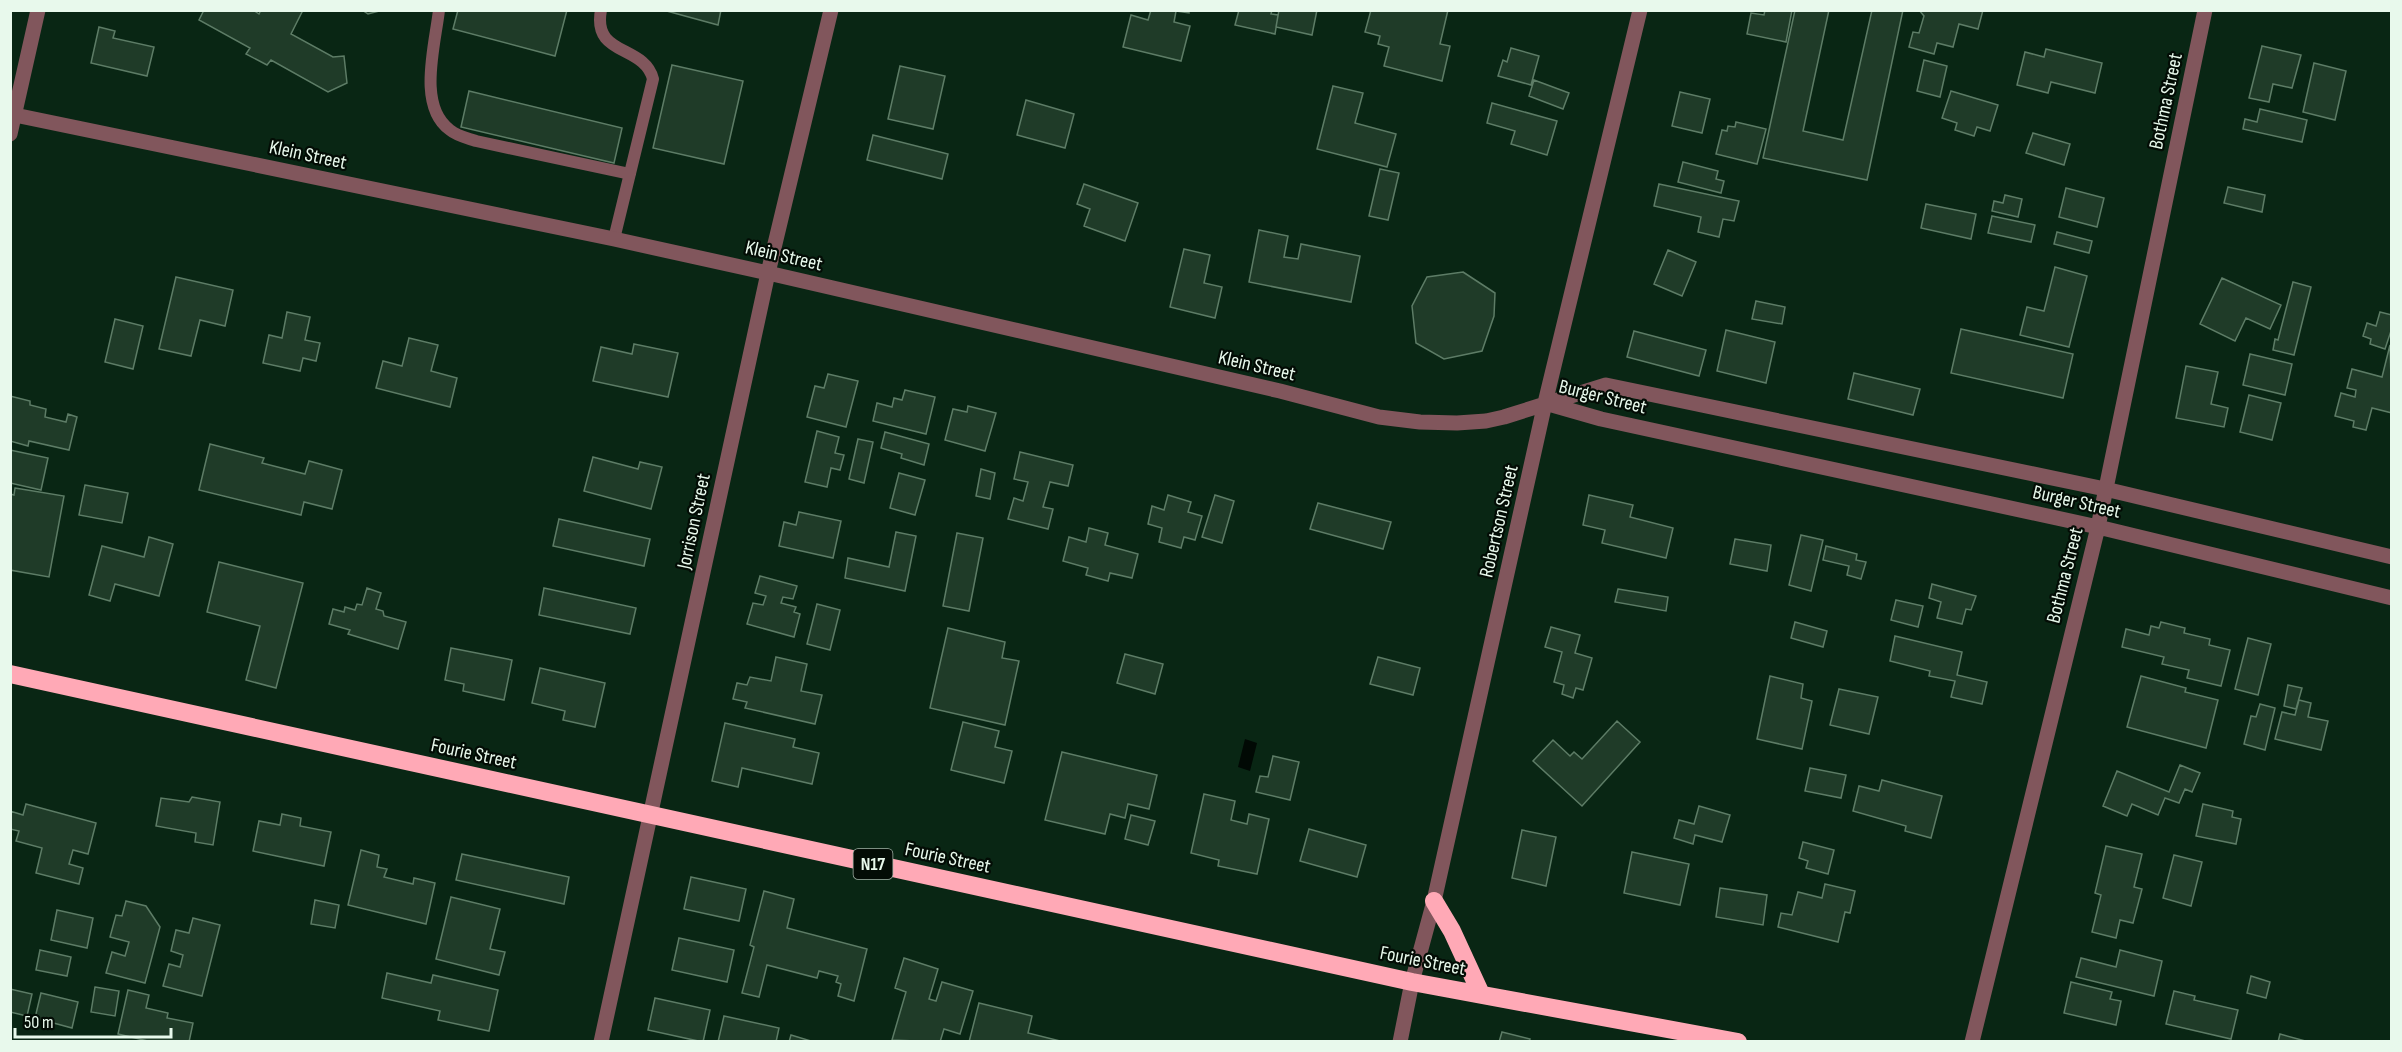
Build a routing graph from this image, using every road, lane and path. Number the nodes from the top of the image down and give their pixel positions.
1 (38, 10) edge
2 (439, 10) edge
3 (601, 10) edge
4 (831, 10) edge
5 (1640, 10) edge
6 (2205, 10) edge
7 (13, 115) edge
8 (10, 134) edge
9 (630, 174) junction
10 (614, 239) junction
11 (768, 273) junction
12 (1545, 403) junction
13 (2105, 489) junction
14 (2098, 527) junction
15 (2391, 557) edge
16 (2391, 598) edge
17 (10, 674) edge
18 (650, 815) junction
19 (1434, 901) junction
20 (1412, 982) junction
21 (1481, 994) junction
22 (601, 1041) edge
23 (1400, 1041) edge
24 (1738, 1041) edge
25 (1972, 1041) edge

1 - 7 street
2 - 9 lane
3 - 9 lane
4 - 11 street, Jorrison Street
5 - 12 street, Robertson Street
6 - 13 street, Bothma Street
7 - 8 street
7 - 10 street, Klein Street
9 - 10 lane
10 - 11 street, Klein Street
11 - 12 street, Klein Street
11 - 18 street, Jorrison Street
12 - 13 street, Burger Street
12 - 14 street, Burger Street
12 - 19 street, Robertson Street
13 - 14 street, Bothma Street
13 - 15 street, Burger Street
14 - 16 street, Burger Street
14 - 25 street, Bothma Street
17 - 18 highway, Fourie Street / N17
18 - 20 highway, Fourie Street / N17
18 - 22 street, Jorrison Street
19 - 20 street, Robertson Street
19 - 21 highway
20 - 21 highway, Fourie Street / N17
20 - 23 street, Robertson Street
21 - 24 highway, Fourie Street / N17

